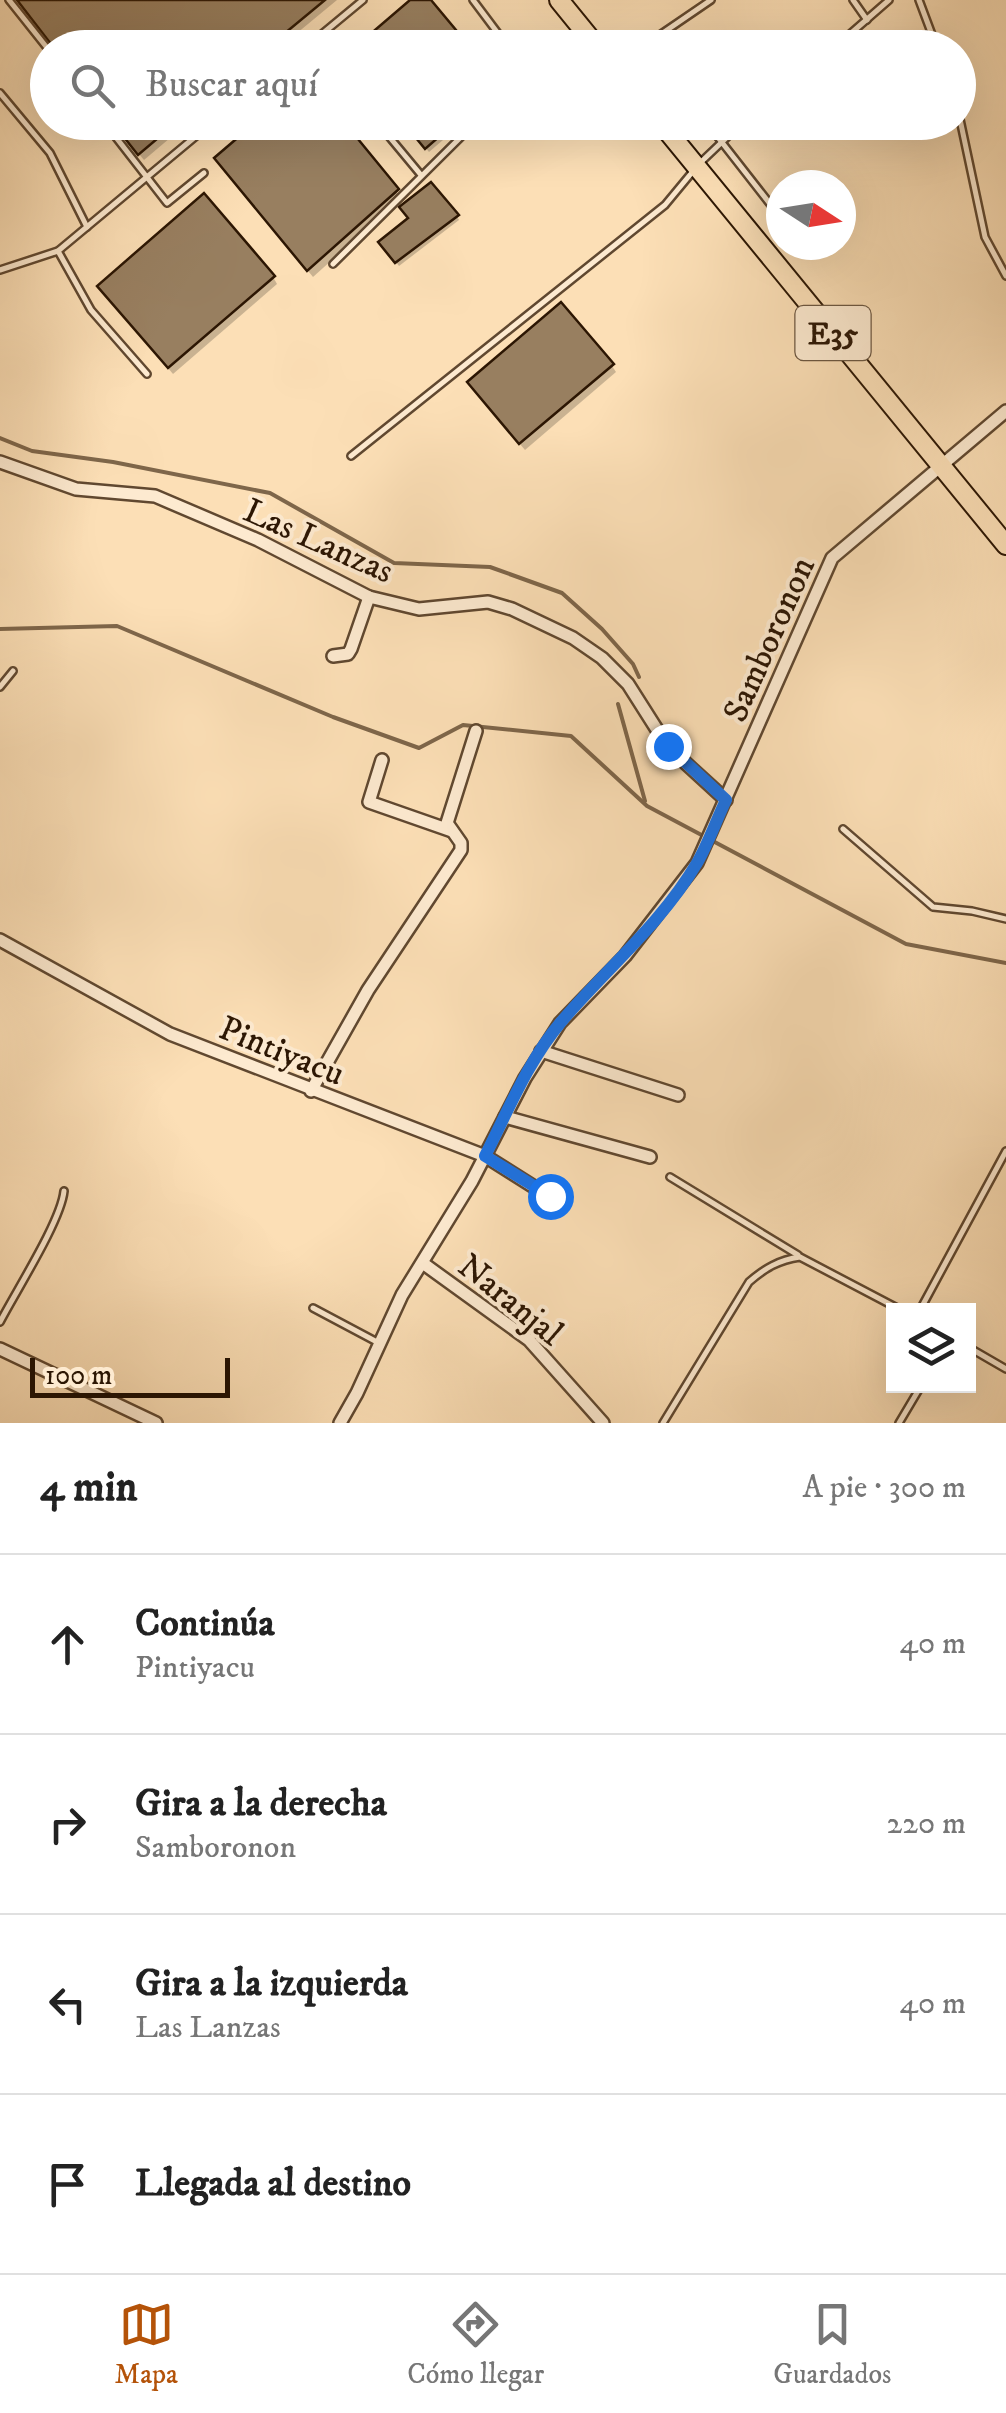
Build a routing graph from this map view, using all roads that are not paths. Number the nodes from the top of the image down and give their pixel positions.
1 (10, 0) edge
2 (363, 0) edge
3 (473, 0) edge
4 (559, 0) edge
5 (711, 0) edge
6 (853, 0) edge
7 (889, 0) edge
8 (919, 0) edge
9 (867, 20) junction
10 (33, 30) edge
11 (327, 30) edge
12 (496, 30) edge
13 (583, 30) edge
14 (667, 30) edge
15 (855, 30) edge
16 (930, 30) edge
17 (0, 92) edge
18 (30, 129) edge
19 (39, 140) edge
20 (118, 140) edge
21 (191, 140) edge
22 (392, 140) edge
23 (457, 140) edge
24 (675, 140) edge
25 (964, 140) edge
26 (722, 141) joint
27 (696, 166) junction
28 (204, 173) dead end
29 (420, 175) junction
30 (147, 177) junction
31 (766, 198) edge
32 (87, 227) junction
33 (58, 251) junction
34 (333, 264) dead end
35 (0, 270) edge
36 (1006, 276) edge
37 (147, 374) dead end
38 (1006, 410) edge
39 (351, 456) dead end
40 (0, 462) edge
41 (942, 467) junction
42 (1006, 544) edge
43 (369, 597) junction
44 (333, 656) dead end
45 (13, 671) dead end
46 (0, 687) edge
47 (476, 731) dead end
48 (382, 760) dead end
49 (724, 806) junction
50 (844, 829) dead end
51 (452, 831) junction
52 (1006, 919) edge
53 (0, 940) edge
54 (542, 1051) junction
55 (310, 1091) junction
56 (678, 1096) dead end
57 (505, 1117) junction
58 (1006, 1151) edge
59 (485, 1156) junction
60 (650, 1157) dead end
61 (670, 1177) dead end
62 (64, 1191) dead end
63 (550, 1196) dead end
64 (800, 1257) junction
65 (424, 1264) junction
66 (888, 1303) edge
67 (924, 1303) edge
68 (313, 1308) dead end
69 (0, 1322) edge
70 (380, 1344) junction
71 (0, 1350) edge
72 (976, 1351) edge
73 (1006, 1369) edge
74 (917, 1393) edge
75 (156, 1423) edge
76 (340, 1423) edge
77 (603, 1423) edge
78 (663, 1423) edge
79 (899, 1423) edge

1 - 10 lane
2 - 11 lane
3 - 12 lane
4 - 13 highway
5 - 14 lane
6 - 9 lane
7 - 9 lane
8 - 16 lane
9 - 15 lane
17 - 18 lane
19 - 32 lane
20 - 30 lane
21 - 30 lane
22 - 29 lane
23 - 29 lane
24 - 27 highway, E35
25 - 36 lane
26 - 27 lane
26 - 31 lane
27 - 39 lane
27 - 41 highway, E35
28 - 30 lane
29 - 34 lane
30 - 32 lane
32 - 33 lane
33 - 35 lane
33 - 37 lane
38 - 41 street, Samboronon
40 - 43 street, Las Lanzas
41 - 42 highway, E35
41 - 49 street, Samboronon
43 - 44 street
43 - 49 street, Las Lanzas
45 - 46 lane
47 - 51 street
48 - 51 street
49 - 54 street, Samboronon
50 - 52 lane
51 - 55 street
53 - 55 street, Pintiyacu
54 - 56 street
54 - 57 street, Samboronon
55 - 59 street, Pintiyacu
57 - 59 street, Samboronon
57 - 60 street
58 - 67 lane
59 - 63 street, Pintiyacu
59 - 65 street, Samboronon
61 - 64 lane
62 - 69 lane
64 - 66 lane
64 - 78 lane
65 - 70 street, Samboronon
65 - 77 street, Naranjal
68 - 70 lane
70 - 76 street, Samboronon
71 - 75 street
72 - 73 lane
74 - 79 lane

